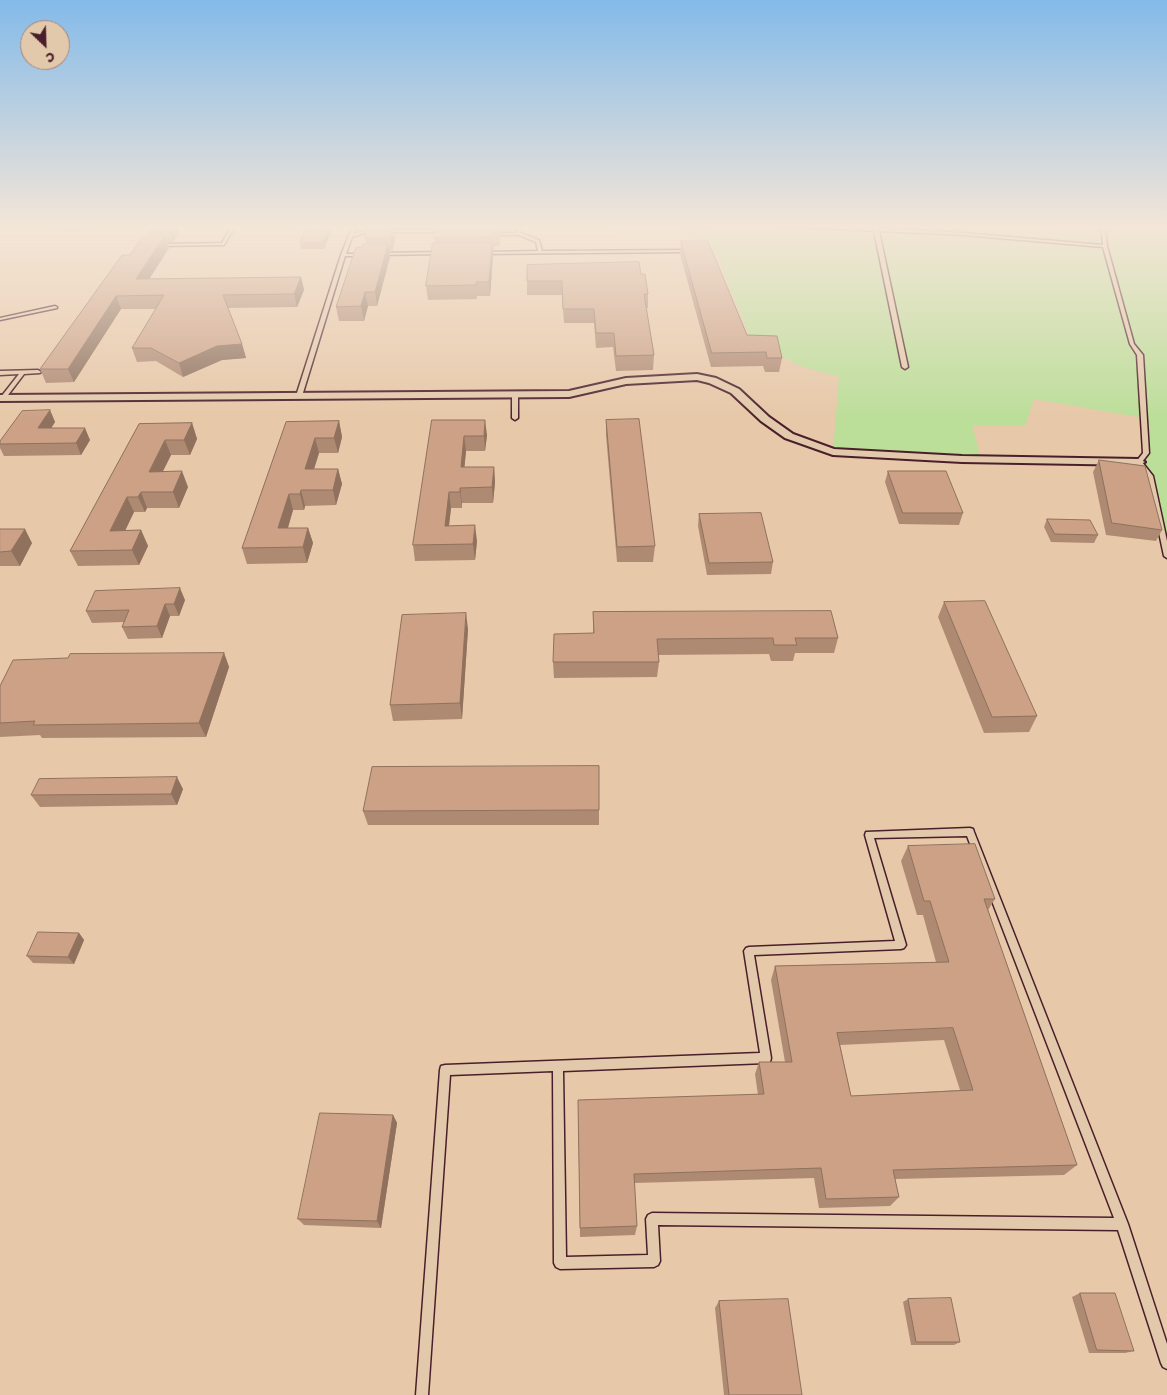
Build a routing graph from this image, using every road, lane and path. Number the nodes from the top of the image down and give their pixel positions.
1 (333, 290) edge
2 (889, 290) edge
3 (1117, 290) edge
4 (55, 307) dead end
5 (0, 319) edge
6 (905, 367) dead end
7 (0, 372) edge
8 (24, 372) junction
9 (38, 372) dead end
10 (515, 394) junction
11 (299, 396) junction
12 (2, 398) edge
13 (515, 418) dead end
14 (1139, 462) junction
15 (1167, 556) edge
16 (558, 1066) junction
17 (1122, 1224) junction
18 (1167, 1363) edge
19 (422, 1395) edge

1 - 11 lane
2 - 6 lane
3 - 14 lane
4 - 5 lane
7 - 8 lane
8 - 9 lane
8 - 12 lane
10 - 11 street
10 - 13 lane
10 - 14 street
11 - 12 street
14 - 15 lane
16 - 17 lane
16 - 17 lane
16 - 19 lane
17 - 18 lane

